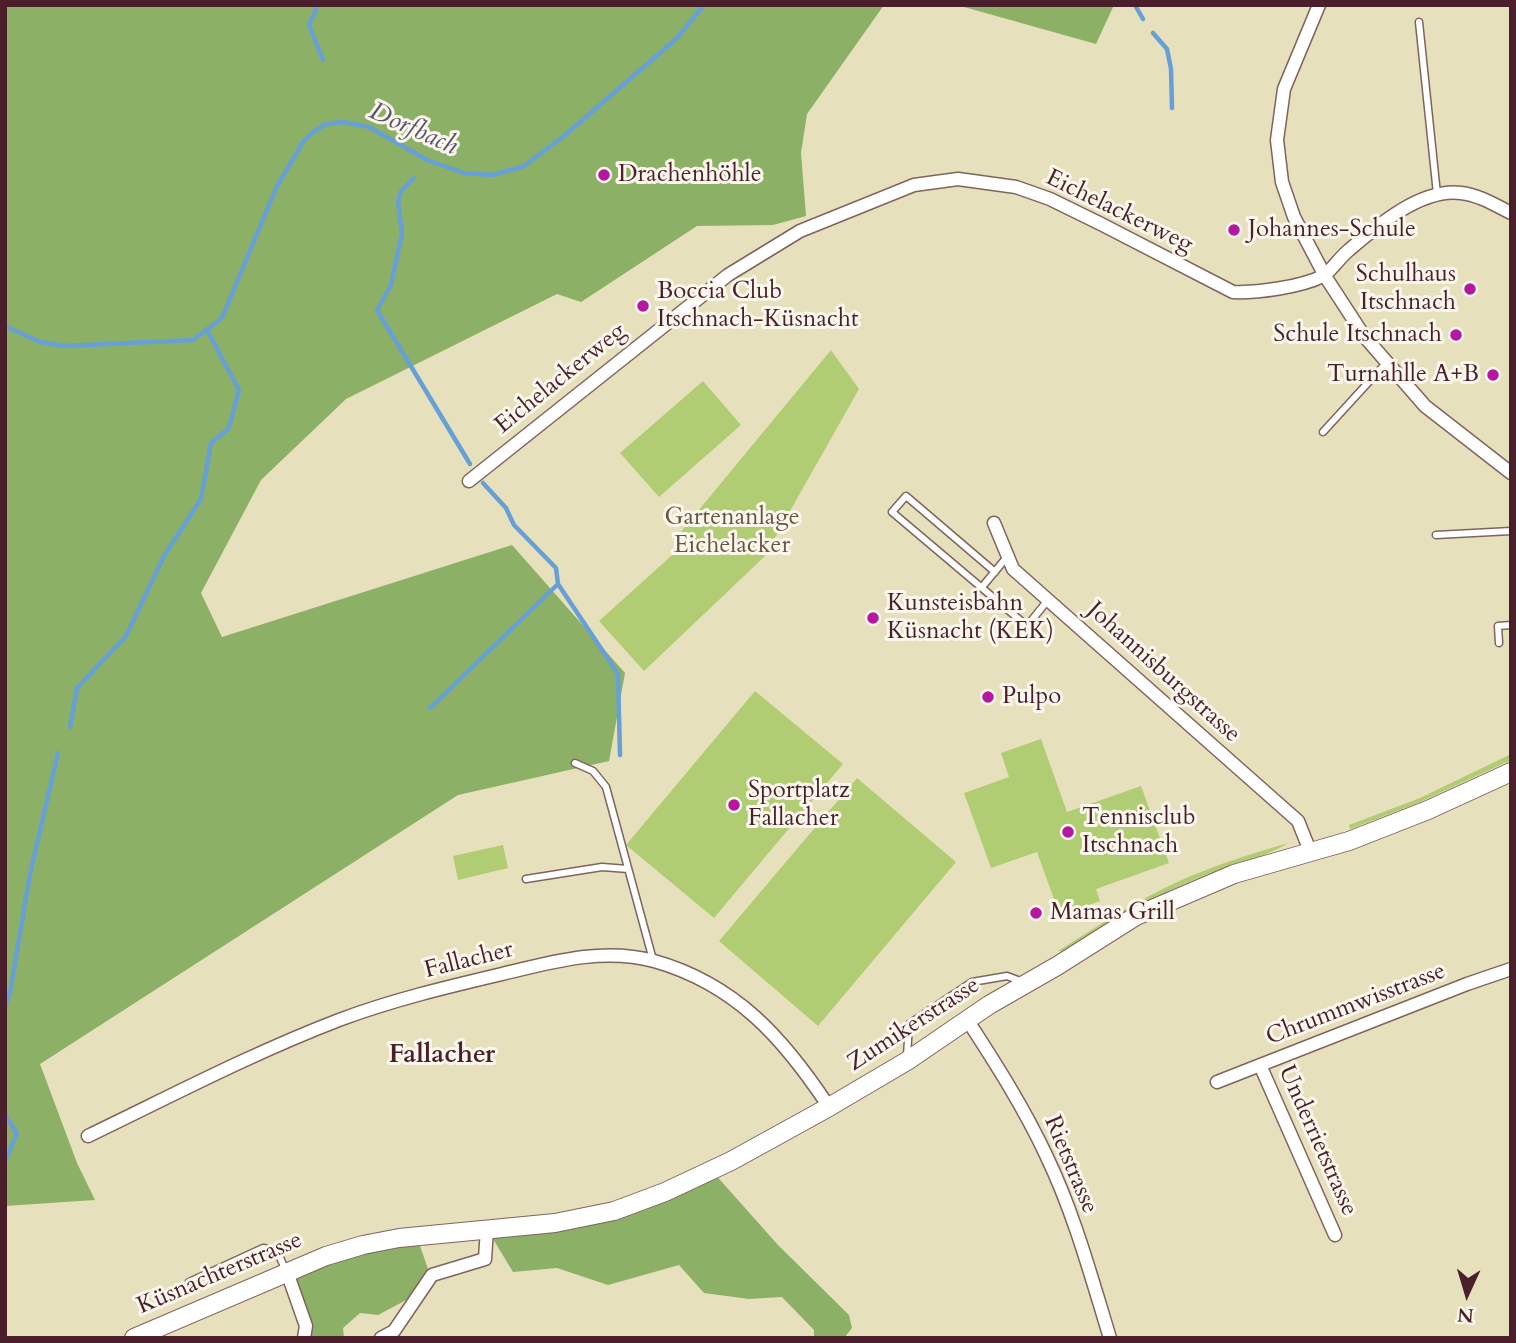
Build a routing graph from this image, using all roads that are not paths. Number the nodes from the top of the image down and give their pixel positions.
1 (1319, 5) edge
2 (1419, 22) dead end
3 (1437, 194) junction
4 (1511, 213) edge
5 (1325, 276) junction
6 (1387, 362) junction
7 (1323, 432) dead end
8 (1511, 473) edge
9 (469, 481) dead end
10 (994, 523) dead end
11 (1511, 531) edge
12 (1436, 534) dead end
13 (1008, 556) junction
14 (995, 572) junction
15 (982, 587) junction
16 (1048, 600) junction
17 (1511, 625) edge
18 (1499, 643) dead end
19 (575, 763) dead end
20 (1511, 772) edge
21 (1310, 851) junction
22 (628, 869) junction
23 (526, 879) dead end
24 (653, 960) junction
25 (1511, 969) edge
26 (1025, 983) junction
27 (968, 1020) junction
28 (906, 1061) junction
29 (1260, 1065) junction
30 (1217, 1082) dead end
31 (829, 1107) junction
32 (88, 1136) dead end
33 (486, 1229) junction
34 (1335, 1235) dead end
35 (326, 1256) joint
36 (286, 1272) junction
37 (189, 1282) dead end
38 (134, 1338) edge
39 (304, 1338) edge
40 (381, 1338) edge
41 (1110, 1338) edge

1 - 5 street
2 - 3 lane
3 - 4 street
3 - 5 street
5 - 6 street
5 - 9 street, Eichelackerweg
6 - 7 lane
6 - 8 street
10 - 13 street, Johannisburgstrasse
11 - 12 lane
13 - 14 lane
13 - 16 street, Johannisburgstrasse
14 - 15 lane
14 - 15 lane
15 - 16 lane
16 - 21 street, Johannisburgstrasse
17 - 18 lane
19 - 22 lane
20 - 21 main road, Zumikerstrasse
21 - 26 main road, Zumikerstrasse
22 - 23 lane
22 - 24 lane
24 - 31 street, Fallacher
24 - 32 street, Fallacher
25 - 29 street, Chrummwisstrasse
26 - 27 main road, Zumikerstrasse
26 - 28 lane
27 - 28 main road, Zumikerstrasse
27 - 41 street, Rietstrasse
28 - 31 main road, Zumikerstrasse
29 - 30 street, Chrummwisstrasse
29 - 34 street, Underrietstrasse
31 - 33 main road, Zumikerstrasse
33 - 35 main road, Zumikerstrasse
33 - 40 street
35 - 36 main road, Küsnachterstrasse
36 - 37 lane
36 - 38 main road, Küsnachterstrasse
36 - 39 street

